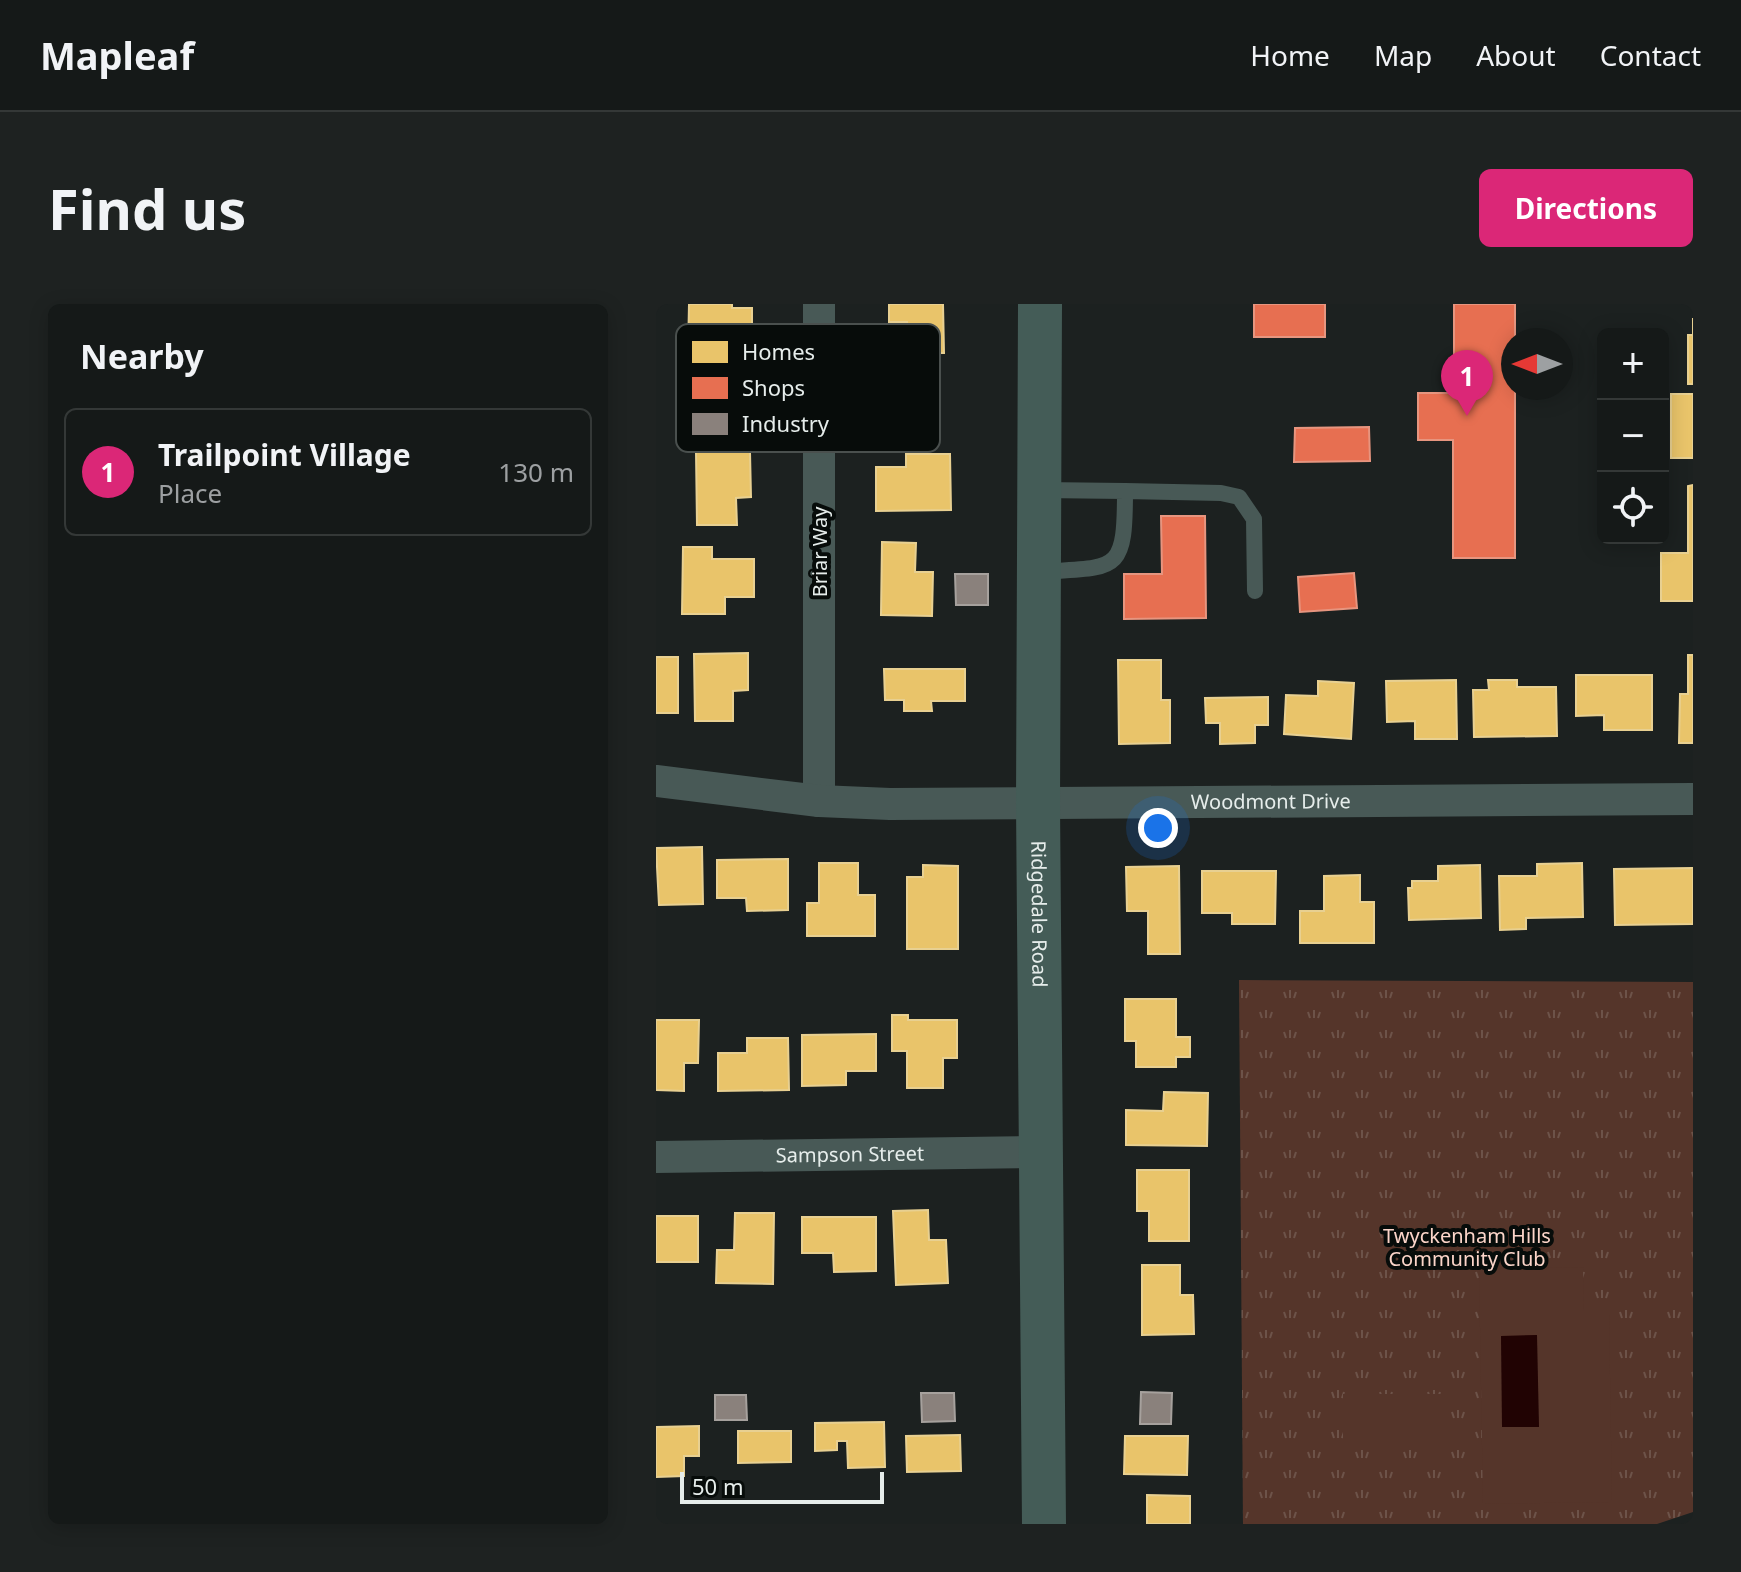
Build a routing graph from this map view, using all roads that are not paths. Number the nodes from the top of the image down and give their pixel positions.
1 (1040, 304) edge
2 (819, 452) edge
3 (1039, 490) junction
4 (1125, 491) junction
5 (1039, 572) junction
6 (1255, 591) dead end
7 (656, 781) edge
8 (1693, 799) edge
9 (819, 801) junction
10 (1038, 804) junction
11 (1043, 1152) junction
12 (656, 1157) edge
13 (1044, 1524) edge

1 - 3 street, Ridgedale Road
2 - 9 street, Briar Way
3 - 4 lane
3 - 5 street, Ridgedale Road
4 - 5 lane
4 - 6 lane
5 - 10 street, Ridgedale Road
7 - 9 street, Woodmont Drive
8 - 10 street, Woodmont Drive
9 - 10 street, Woodmont Drive
10 - 11 street, Ridgedale Road
11 - 12 street, Sampson Street
11 - 13 street, Ridgedale Road

